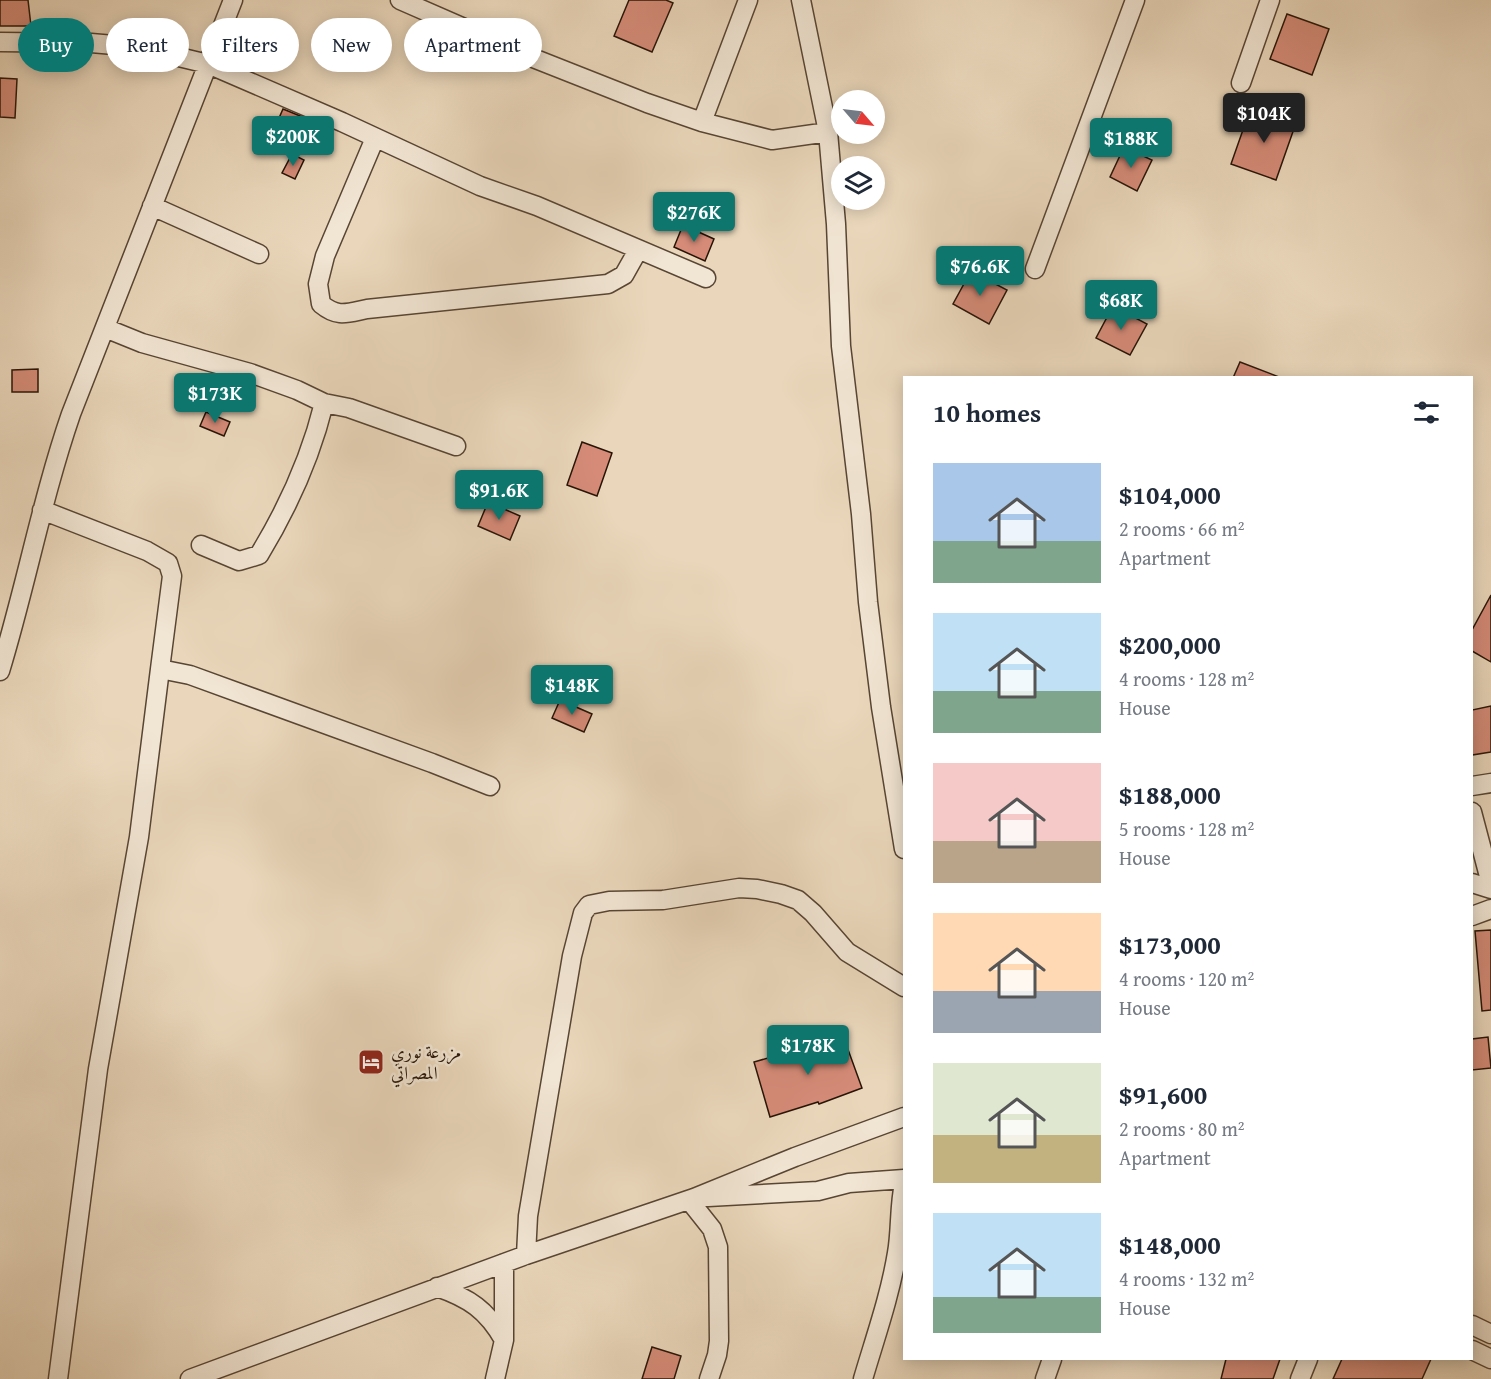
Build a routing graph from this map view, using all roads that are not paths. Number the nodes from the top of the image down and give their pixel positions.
1 (233, 0) edge
2 (400, 0) edge
3 (748, 0) edge
4 (801, 0) edge
5 (1135, 0) edge
6 (1270, 0) edge
7 (420, 4) edge
8 (226, 18) edge
9 (0, 42) edge
10 (201, 62) edge
11 (205, 72) edge
12 (226, 72) edge
13 (1241, 82) dead end
14 (702, 122) junction
15 (828, 132) junction
16 (375, 138) junction
17 (152, 206) junction
18 (638, 250) junction
19 (259, 254) dead end
20 (1035, 269) dead end
21 (706, 278) dead end
22 (105, 328) junction
23 (324, 403) junction
24 (456, 446) dead end
25 (42, 510) junction
26 (201, 545) dead end
27 (160, 669) junction
28 (0, 671) edge
29 (1491, 783) edge
30 (490, 786) dead end
31 (1473, 786) edge
32 (1473, 816) edge
33 (903, 840) edge
34 (1473, 883) edge
35 (1491, 884) edge
36 (1491, 890) edge
37 (1491, 909) edge
38 (1473, 916) edge
39 (903, 986) edge
40 (903, 1118) edge
41 (903, 1179) edge
42 (692, 1199) junction
43 (903, 1199) edge
44 (526, 1255) junction
45 (504, 1263) junction
46 (437, 1287) junction
47 (1473, 1325) edge
48 (1491, 1334) edge
49 (504, 1340) junction
50 (1473, 1350) edge
51 (1491, 1359) edge
52 (1052, 1360) edge
53 (1308, 1360) edge
54 (58, 1379) edge
55 (190, 1379) edge
56 (495, 1379) edge
57 (709, 1379) edge
58 (863, 1379) edge
59 (1045, 1379) edge
60 (1300, 1379) edge

1 - 8 street
2 - 7 street
3 - 14 street
4 - 15 street
5 - 20 street
6 - 13 street
7 - 14 street
9 - 10 street
11 - 17 street
12 - 16 street
14 - 15 street
15 - 33 street
16 - 18 street
16 - 18 street
17 - 19 street
17 - 22 street
18 - 21 street
22 - 23 street
22 - 25 street
23 - 24 street
23 - 26 street
25 - 27 street
25 - 28 street
27 - 30 street
27 - 54 street
29 - 31 street
32 - 35 street
34 - 36 street
37 - 38 street
39 - 44 street
40 - 42 street
41 - 42 street
42 - 44 street
42 - 57 street
43 - 58 street
44 - 45 street
45 - 46 street
45 - 49 street
46 - 49 street
46 - 55 street
47 - 48 street
49 - 56 street
50 - 51 street
52 - 59 street
53 - 60 street

